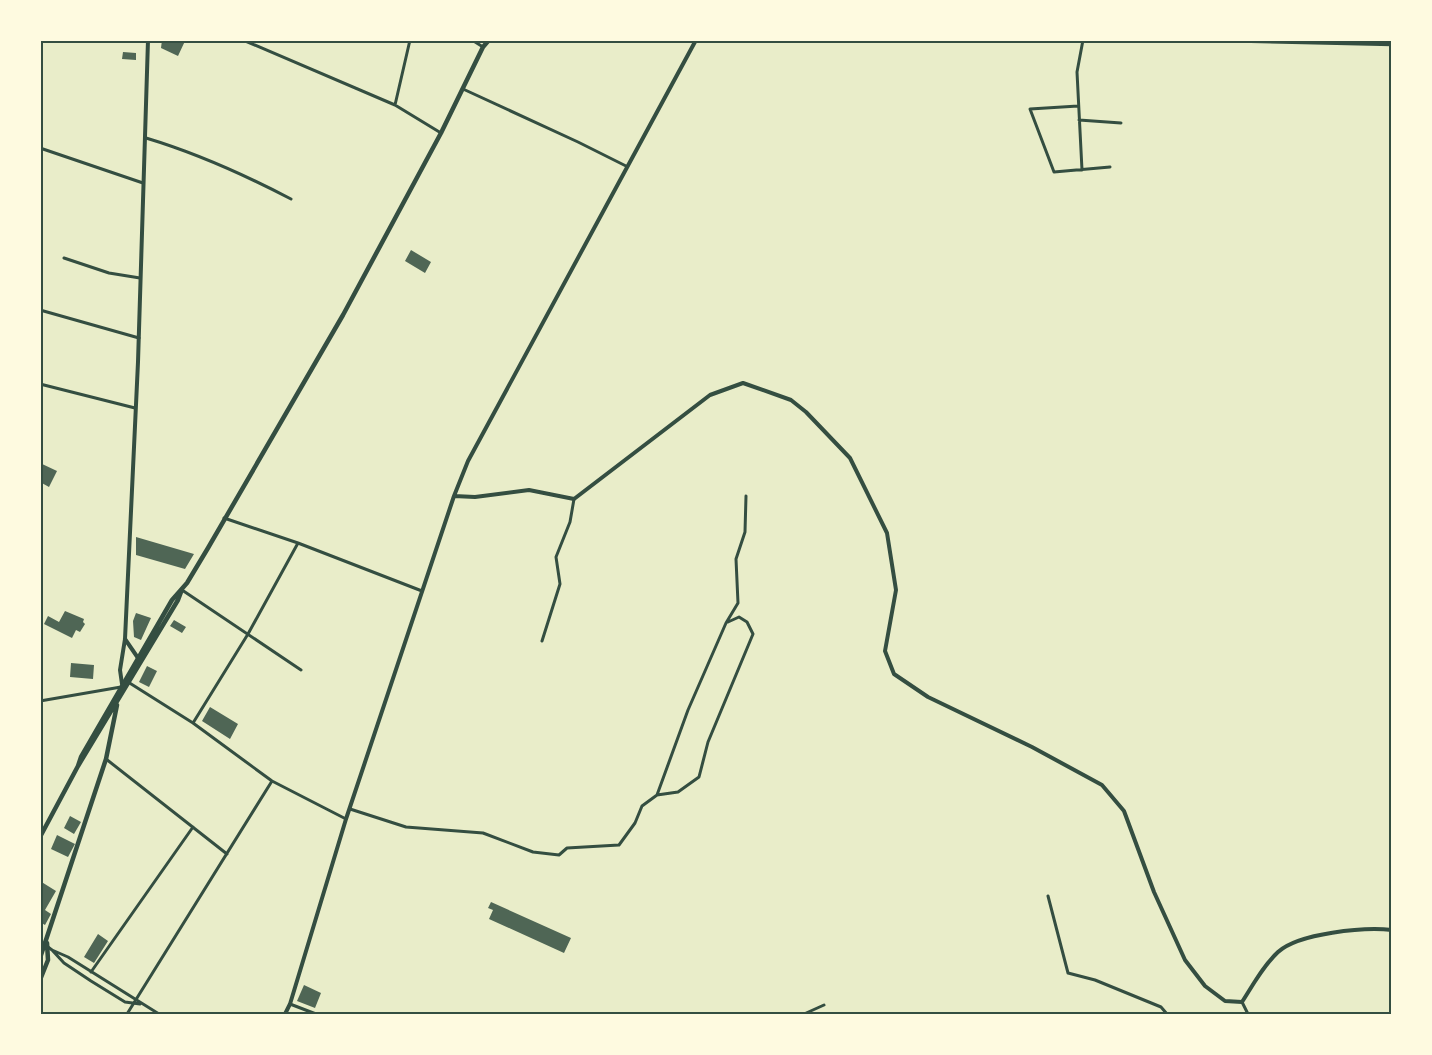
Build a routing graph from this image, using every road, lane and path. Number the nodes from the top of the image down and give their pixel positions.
1 (148, 40) edge
2 (243, 40) edge
3 (410, 40) edge
4 (472, 40) edge
5 (489, 40) edge
6 (696, 40) edge
7 (1083, 40) edge
8 (1219, 40) edge
9 (1392, 44) edge
10 (483, 47) junction
11 (463, 89) junction
12 (395, 105) junction
13 (1078, 106) junction
14 (1078, 120) junction
15 (1121, 123) dead end
16 (441, 133) junction
17 (144, 138) junction
18 (40, 148) edge
19 (626, 166) junction
20 (1110, 167) dead end
21 (1082, 170) junction
22 (143, 183) junction
23 (291, 199) dead end
24 (64, 258) dead end
25 (140, 278) junction
26 (40, 310) edge
27 (139, 338) junction
28 (40, 384) edge
29 (135, 408) junction
30 (454, 496) junction
31 (746, 496) dead end
32 (574, 499) junction
33 (224, 518) junction
34 (298, 543) junction
35 (182, 590) junction
36 (422, 591) junction
37 (726, 623) junction
38 (248, 634) junction
39 (125, 639) junction
40 (542, 641) dead end
41 (140, 659) junction
42 (301, 670) dead end
43 (128, 682) junction
44 (122, 686) junction
45 (118, 699) junction
46 (40, 701) edge
47 (193, 723) junction
48 (106, 759) junction
49 (78, 766) junction
50 (272, 781) junction
51 (657, 795) junction
52 (350, 808) junction
53 (346, 819) junction
54 (193, 827) junction
55 (40, 837) edge
56 (227, 854) junction
57 (1048, 896) dead end
58 (1392, 930) edge
59 (45, 943) edge
60 (52, 950) junction
61 (40, 958) edge
62 (92, 972) junction
63 (40, 980) edge
64 (135, 1001) junction
65 (1242, 1002) junction
66 (290, 1004) junction
67 (824, 1005) dead end
68 (127, 1014) edge
69 (159, 1014) edge
70 (285, 1014) edge
71 (315, 1014) edge
72 (804, 1014) edge
73 (1167, 1014) edge
74 (1248, 1014) edge

1 - 17 main road
2 - 12 street
3 - 12 street
4 - 10 street
5 - 10 main road
6 - 19 main road
7 - 13 street
8 - 9 main road
10 - 11 main road
11 - 16 main road
11 - 19 street
12 - 16 street
13 - 14 street
13 - 21 street
14 - 15 street
14 - 21 street
16 - 33 main road
17 - 22 main road
17 - 23 street
18 - 22 street
19 - 30 main road
20 - 21 street
22 - 25 main road
24 - 25 street
25 - 27 main road
26 - 27 street
27 - 29 main road
28 - 29 street
29 - 39 main road
30 - 32 main road
30 - 36 main road
31 - 37 street
32 - 40 street
32 - 65 main road
33 - 34 street
33 - 35 main road
34 - 36 street
34 - 38 street
35 - 38 street
35 - 41 main road
36 - 52 main road
37 - 51 street
37 - 51 street
38 - 42 street
38 - 47 street
39 - 41 main road
39 - 44 main road
41 - 43 main road
41 - 44 main road
43 - 45 main road
43 - 47 street
44 - 46 street
44 - 49 main road
45 - 48 main road
45 - 49 main road
47 - 50 street
48 - 54 street
48 - 59 main road
49 - 55 main road
50 - 53 street
50 - 56 street
51 - 52 street
52 - 53 main road
53 - 66 main road
54 - 56 street
54 - 62 street
56 - 64 street
57 - 73 street
58 - 65 main road
59 - 60 street
59 - 61 main road
59 - 63 main road
60 - 62 street
60 - 64 street
62 - 64 street
64 - 68 street
64 - 69 street
65 - 74 street
66 - 70 main road
66 - 71 street
67 - 72 street

